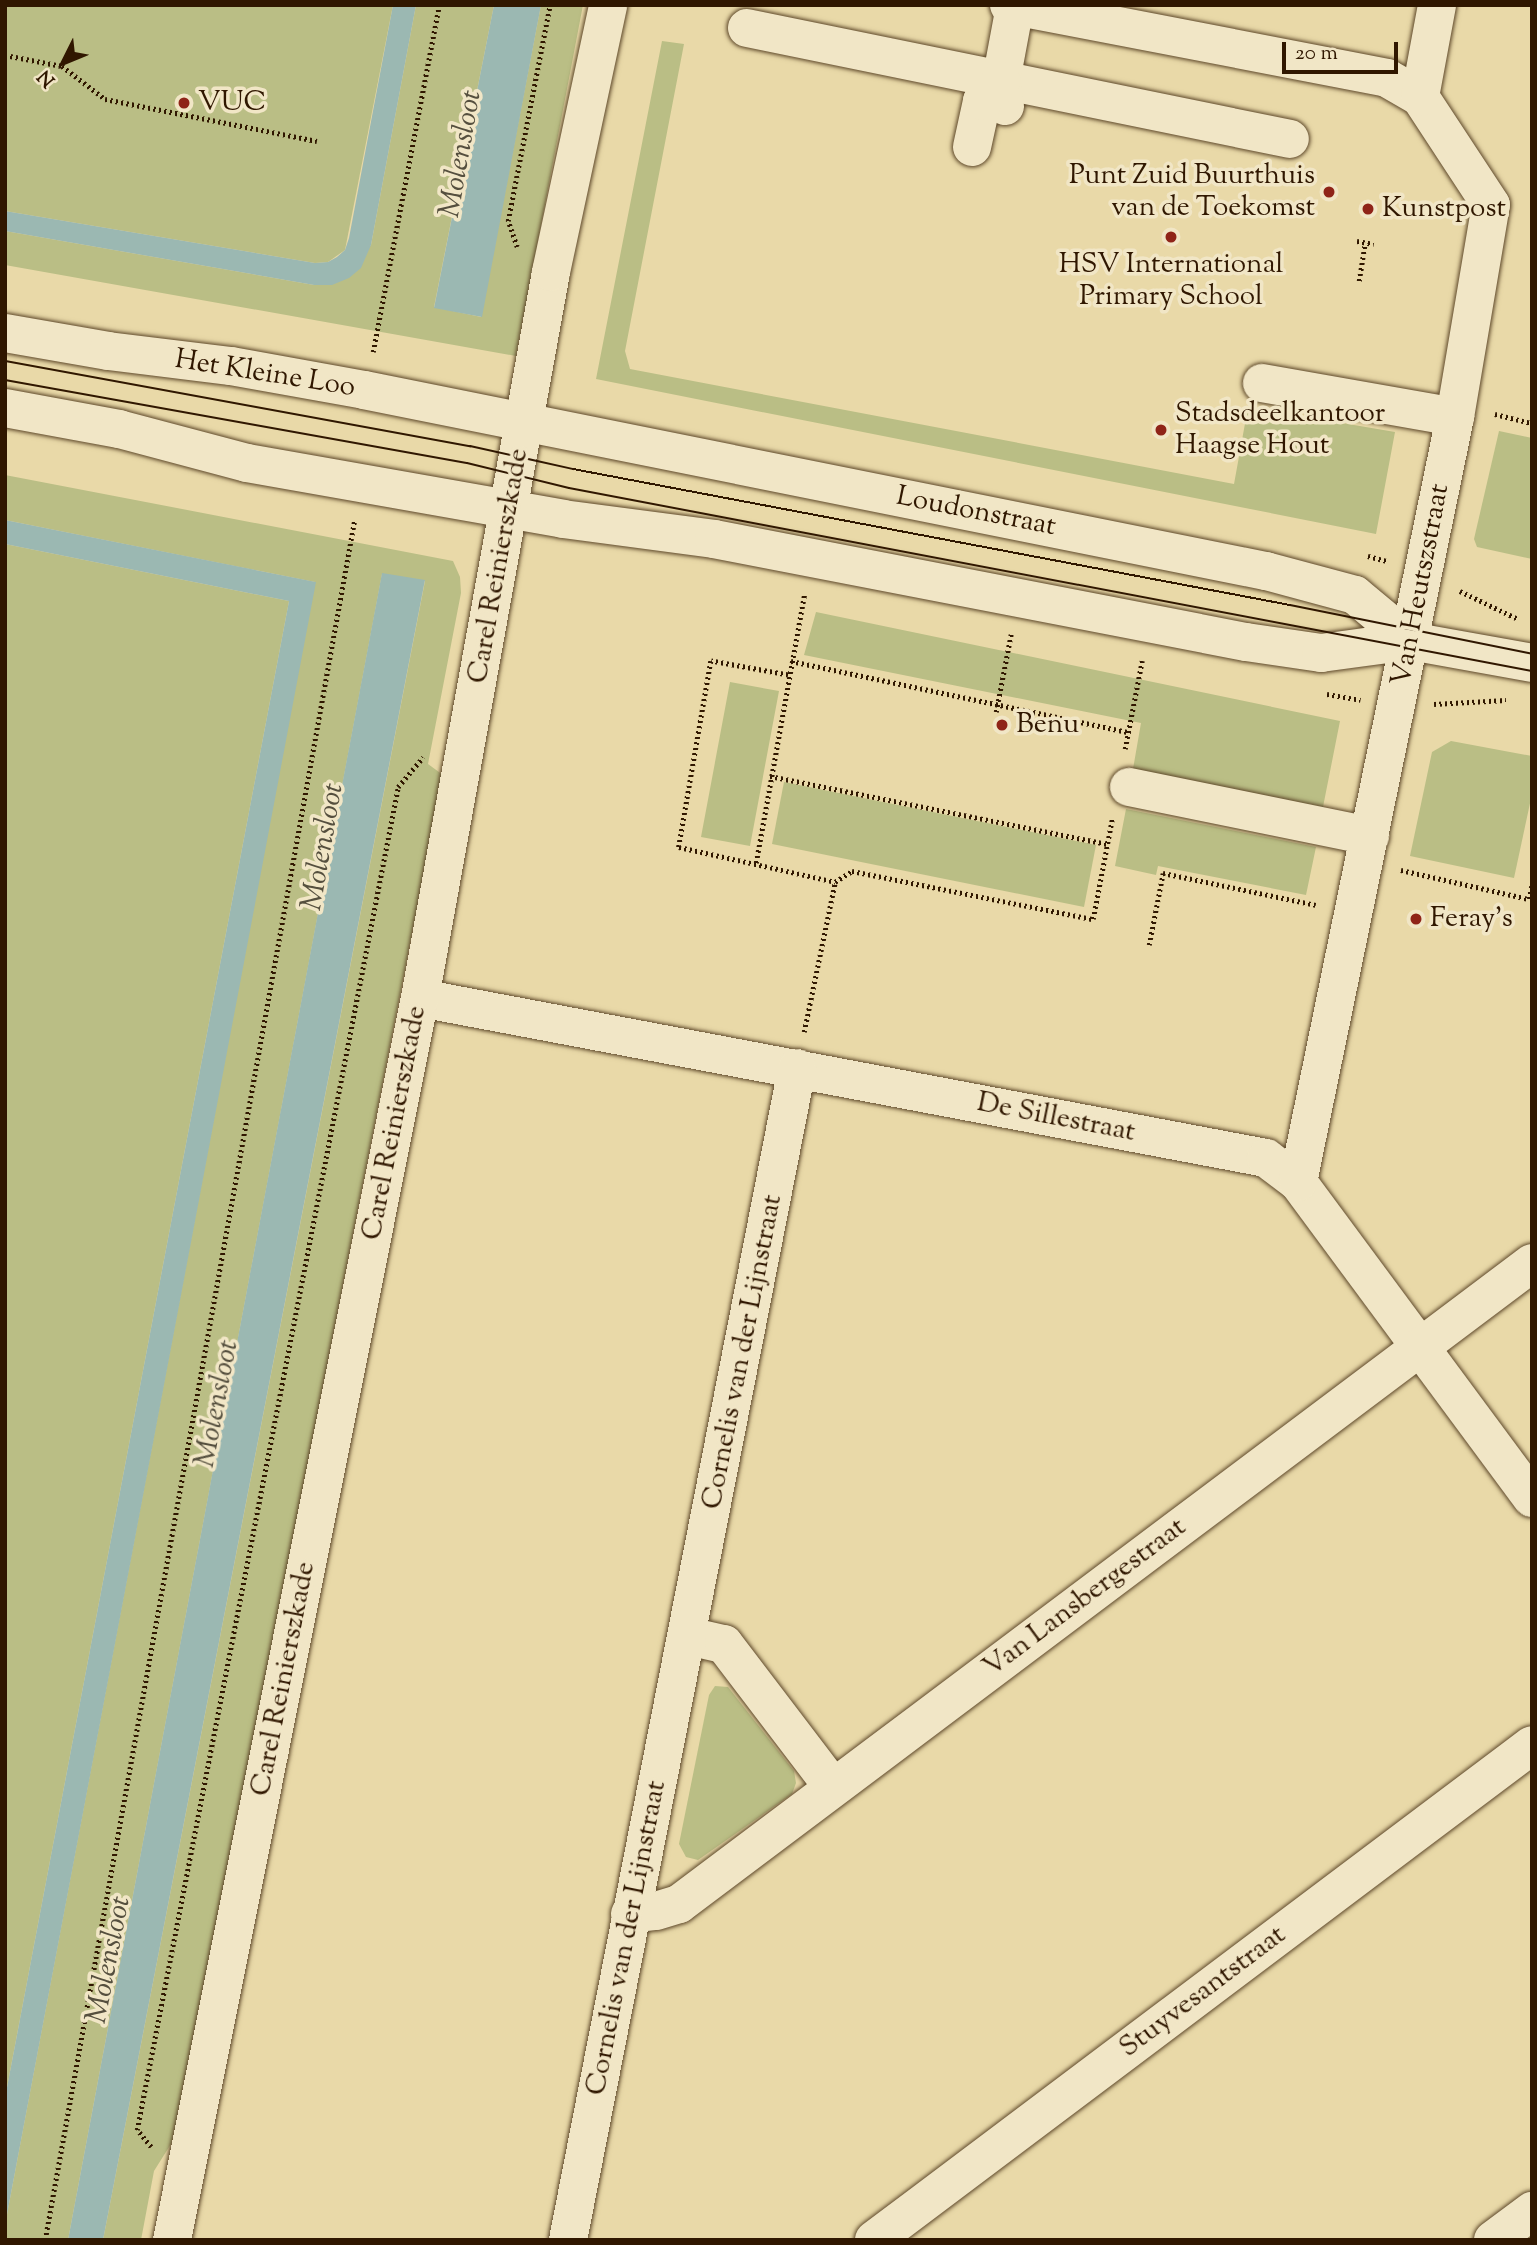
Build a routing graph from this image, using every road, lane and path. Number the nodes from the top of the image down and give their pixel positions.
1 (439, 5) edge
2 (550, 5) edge
3 (608, 5) edge
4 (1437, 5) edge
5 (1012, 6) edge
6 (747, 28) dead end
7 (5, 55) edge
8 (1003, 94) junction
9 (1420, 97) junction
10 (1290, 139) dead end
11 (317, 141) dead end
12 (972, 147) dead end
13 (1357, 241) dead end
14 (1365, 242) junction
15 (1374, 244) dead end
16 (551, 272) junction
17 (1359, 281) dead end
18 (5, 333) edge
19 (1262, 383) dead end
20 (364, 390) junction
21 (5, 408) edge
22 (1471, 415) junction
23 (524, 421) junction
24 (1532, 423) edge
25 (362, 482) junction
26 (507, 509) junction
27 (804, 594) dead end
28 (1011, 632) dead end
29 (1410, 641) junction
30 (791, 661) junction
31 (1532, 663) edge
32 (788, 674) junction
33 (997, 705) junction
34 (996, 712) dead end
35 (1128, 732) dead end
36 (428, 751) dead end
37 (770, 776) junction
38 (1129, 787) dead end
39 (1367, 849) junction
40 (756, 863) junction
41 (835, 881) junction
42 (1532, 884) edge
43 (1300, 901) dead end
44 (1149, 945) dead end
45 (421, 998) junction
46 (797, 1068) junction
47 (1298, 1182) junction
48 (1532, 1263) edge
49 (1418, 1348) junction
50 (1532, 1498) edge
51 (688, 1636) junction
52 (1532, 1745) edge
53 (833, 1787) junction
54 (630, 1914) junction
55 (158, 2155) dead end
56 (1532, 2211) edge
57 (45, 2240) edge
58 (172, 2240) edge
59 (568, 2240) edge
60 (874, 2240) edge
61 (1493, 2240) edge

1 - 20 path
2 - 16 path
3 - 16 street, Carel Reinierszkade
4 - 9 street
5 - 8 street
5 - 9 street
6 - 8 street
7 - 11 path
8 - 10 street
8 - 12 street
9 - 22 street, Van Heutszstraat
13 - 14 path
14 - 15 path
14 - 17 path
16 - 23 street, Carel Reinierszkade
18 - 20 street, Het Kleine Loo
19 - 22 street
20 - 23 street, Het Kleine Loo
21 - 25 street
22 - 24 path
22 - 29 street, Van Heutszstraat
23 - 26 street, Carel Reinierszkade
23 - 29 street, Loudonstraat
25 - 26 street
25 - 57 path
26 - 29 street
26 - 45 street, Carel Reinierszkade
27 - 30 path
28 - 33 path
29 - 31 street
29 - 39 street, Van Heutszstraat
30 - 32 path
30 - 33 path
32 - 37 path
32 - 40 path
33 - 34 path
33 - 35 path
36 - 55 path
37 - 40 path
37 - 41 path
38 - 39 street
39 - 42 path
39 - 47 street, Van Heutszstraat
40 - 41 path
41 - 46 path
43 - 44 path
45 - 46 street, De Sillestraat
45 - 58 street, Carel Reinierszkade
46 - 47 street, De Sillestraat
46 - 51 street, Cornelis van der Lijnstraat
47 - 49 street, De Sillestraat
48 - 49 street, Van Lansbergestraat
49 - 50 street, De Sillestraat
49 - 53 street, Van Lansbergestraat
51 - 53 street
51 - 54 street, Cornelis van der Lijnstraat
52 - 60 street, Stuyvesantstraat
53 - 54 street, Van Lansbergestraat
54 - 59 street, Cornelis van der Lijnstraat
56 - 61 street

